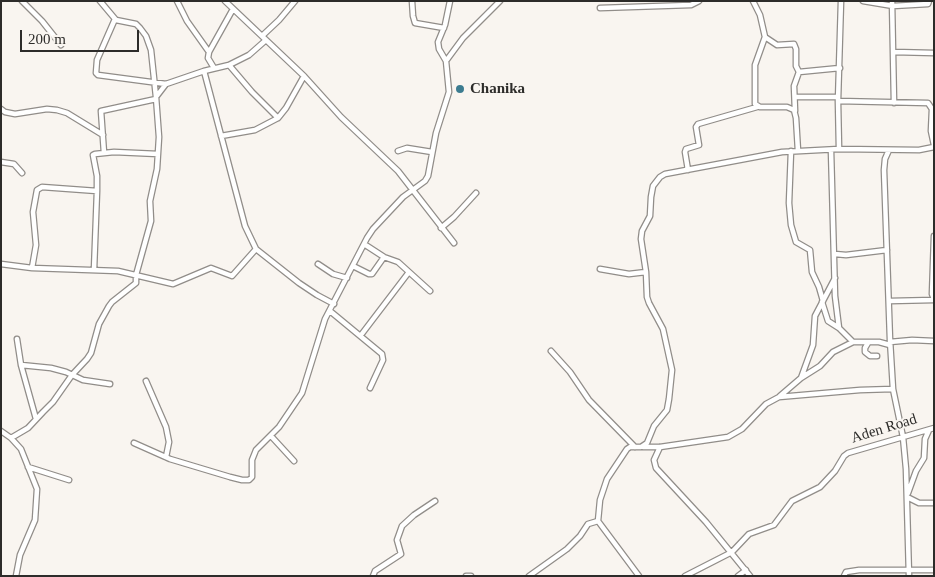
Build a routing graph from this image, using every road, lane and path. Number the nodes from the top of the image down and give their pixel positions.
1 (22, 1) edge
2 (100, 1) edge
3 (177, 1) edge
4 (225, 1) edge
5 (295, 1) edge
6 (412, 1) edge
7 (450, 1) edge
8 (500, 1) edge
9 (699, 1) edge
10 (753, 1) edge
11 (841, 1) edge
12 (864, 1) edge
13 (657, 3) edge
14 (672, 3) edge
15 (891, 3) edge
16 (928, 3) edge
17 (934, 4) edge
18 (600, 8) dead end
19 (234, 9) junction
20 (115, 19) junction
21 (444, 28) junction
22 (262, 36) junction
23 (765, 37) junction
24 (266, 40) junction
25 (61, 45) dead end
26 (209, 52) junction
27 (894, 52) junction
28 (934, 53) edge
29 (446, 61) junction
30 (229, 65) junction
31 (214, 68) junction
32 (840, 68) junction
33 (204, 71) junction
34 (799, 72) junction
35 (304, 76) junction
36 (154, 83) junction
37 (166, 84) junction
38 (796, 97) junction
39 (156, 98) junction
40 (838, 99) junction
41 (933, 99) edge
42 (894, 103) junction
43 (928, 103) junction
44 (757, 106) junction
45 (1, 109) edge
46 (795, 111) junction
47 (278, 118) junction
48 (103, 135) junction
49 (221, 136) junction
50 (934, 146) edge
51 (839, 149) junction
52 (798, 150) junction
53 (831, 150) junction
54 (889, 150) junction
55 (398, 151) dead end
56 (791, 151) junction
57 (432, 152) junction
58 (104, 153) junction
59 (158, 154) junction
60 (1, 162) edge
61 (688, 170) junction
62 (22, 173) dead end
63 (412, 190) junction
64 (97, 191) junction
65 (476, 193) dead end
66 (441, 228) junction
67 (934, 236) edge
68 (454, 243) dead end
69 (364, 244) junction
70 (256, 249) junction
71 (888, 250) junction
72 (835, 254) junction
73 (384, 257) junction
74 (1, 264) edge
75 (318, 264) dead end
76 (353, 266) junction
77 (32, 268) junction
78 (600, 269) dead end
79 (94, 270) junction
80 (409, 272) junction
81 (646, 272) junction
82 (136, 275) junction
83 (836, 275) junction
84 (347, 278) junction
85 (430, 291) dead end
86 (934, 300) edge
87 (890, 301) junction
88 (823, 302) junction
89 (334, 304) junction
90 (330, 310) junction
91 (839, 328) junction
92 (361, 335) junction
93 (17, 340) dead end
94 (853, 342) junction
95 (934, 342) edge
96 (868, 343) junction
97 (890, 343) junction
98 (551, 351) dead end
99 (877, 356) dead end
100 (21, 365) junction
101 (72, 375) junction
102 (801, 378) junction
103 (146, 381) dead end
104 (110, 384) dead end
105 (370, 388) dead end
106 (886, 389) junction
107 (894, 389) junction
108 (895, 396) junction
109 (779, 397) junction
110 (36, 419) junction
111 (932, 427) edge
112 (1, 431) edge
113 (271, 436) junction
114 (903, 437) junction
115 (11, 438) junction
116 (134, 443) dead end
117 (635, 447) junction
118 (641, 447) junction
119 (660, 447) junction
120 (166, 457) junction
121 (294, 461) dead end
122 (28, 467) junction
123 (69, 480) dead end
124 (907, 496) junction
125 (435, 501) dead end
126 (934, 503) edge
127 (598, 521) junction
128 (732, 552) junction
129 (746, 570) junction
130 (908, 570) junction
131 (934, 570) edge
132 (16, 576) edge
133 (373, 576) edge
134 (466, 576) edge
135 (471, 576) edge
136 (529, 576) edge
137 (639, 576) edge
138 (685, 576) edge
139 (738, 576) edge
140 (750, 576) edge
141 (844, 576) edge
142 (908, 576) edge

1 - 25 street
2 - 20 street
3 - 26 street
4 - 19 street
5 - 22 street
6 - 21 street
7 - 21 street
8 - 29 street
9 - 14 street
10 - 23 street
11 - 32 street
12 - 15 street
13 - 14 street
13 - 18 street
15 - 16 street
15 - 27 street
16 - 17 street
19 - 22 street
19 - 26 street
20 - 36 street
20 - 36 street
21 - 29 street
22 - 24 street
23 - 34 street
23 - 44 street
24 - 30 street
24 - 35 street
26 - 31 street
27 - 28 street
27 - 42 street
29 - 57 street
30 - 31 street
30 - 47 street
31 - 33 street
32 - 34 street
32 - 40 street
33 - 37 street
33 - 49 street
34 - 38 street
35 - 47 street
35 - 63 street
36 - 37 street
36 - 39 street
37 - 39 street
38 - 40 street
38 - 46 street
39 - 48 street
39 - 59 street
40 - 42 street
40 - 51 street
41 - 43 street
42 - 43 street
43 - 50 street
44 - 46 street
44 - 61 street
45 - 48 street
46 - 52 street
47 - 49 street
48 - 58 street
49 - 70 street
50 - 54 street
51 - 53 street
51 - 54 street
52 - 53 street
52 - 56 street
53 - 72 street
54 - 71 street
55 - 57 street
56 - 61 street
56 - 88 street
57 - 63 street
58 - 59 street
58 - 64 street
59 - 82 street
60 - 62 street
61 - 81 street
63 - 66 street
63 - 69 street
64 - 77 street
64 - 79 street
65 - 66 street
66 - 68 street
67 - 86 street
69 - 73 street
69 - 76 street
70 - 82 street
70 - 89 street
71 - 72 street
71 - 87 street
72 - 83 street
73 - 76 street
73 - 80 street
74 - 77 street
75 - 84 street
76 - 84 street
77 - 79 street
78 - 81 street
79 - 82 street
80 - 85 street
80 - 92 street
81 - 118 street
82 - 101 street
83 - 88 street
83 - 91 street
84 - 89 street
86 - 87 street
87 - 97 street
88 - 91 street
88 - 102 street
89 - 90 street
90 - 92 street
90 - 113 street
91 - 94 street
92 - 105 street
93 - 100 street
94 - 96 street
94 - 102 street
95 - 97 street
96 - 97 street
96 - 99 street
97 - 107 street
98 - 117 street
100 - 101 street
100 - 110 street
101 - 104 street
101 - 110 street
102 - 109 street
103 - 120 street
106 - 107 street
106 - 108 street
106 - 109 street
107 - 108 street
108 - 114 street
109 - 119 street
110 - 115 street
111 - 114 street, Aden Road
111 - 124 street
112 - 115 street
113 - 120 street
113 - 121 street
114 - 124 street
114 - 128 street, Aden Road
115 - 122 street
116 - 120 street
117 - 118 street
117 - 127 street
118 - 119 street
119 - 128 street
122 - 123 street
122 - 132 street
124 - 126 street
124 - 130 street
125 - 133 street
127 - 136 street
127 - 137 street
128 - 129 street
128 - 138 street, Aden Road
129 - 139 street
129 - 140 street
130 - 131 street
130 - 141 street
130 - 142 street
134 - 135 street

